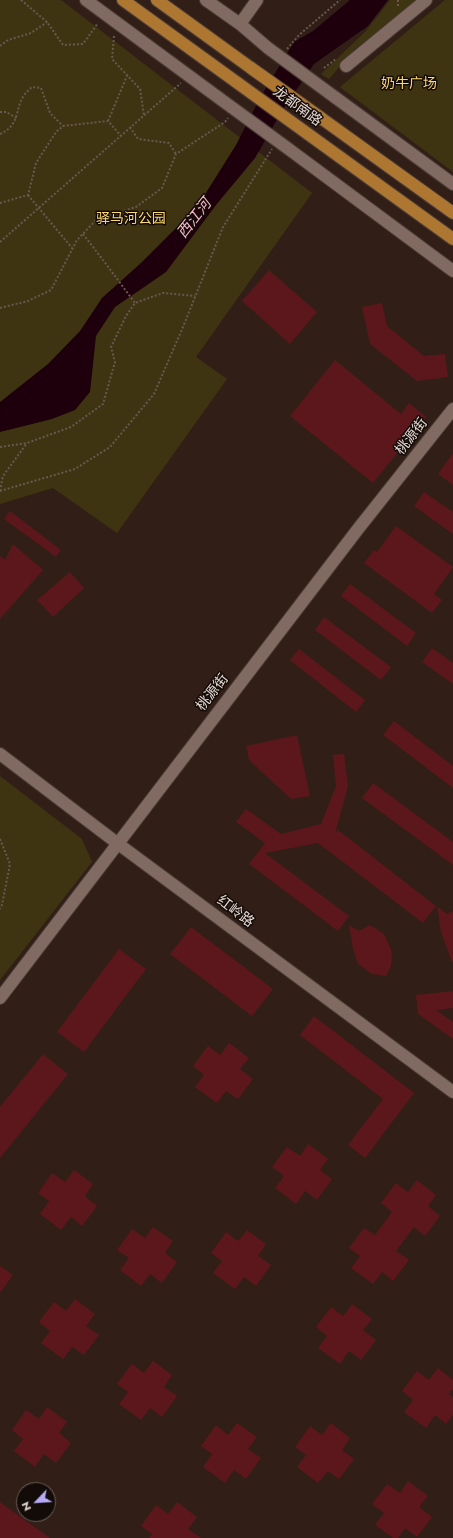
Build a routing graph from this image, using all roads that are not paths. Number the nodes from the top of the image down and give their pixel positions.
1 (86, 0) edge
2 (123, 0) edge
3 (157, 0) edge
4 (206, 0) edge
5 (257, 0) edge
6 (426, 0) edge
7 (240, 24) junction
8 (346, 66) dead end
9 (453, 184) edge
10 (453, 213) edge
11 (453, 239) edge
12 (453, 271) edge
13 (453, 409) edge
14 (0, 754) edge
15 (117, 843) junction
16 (0, 998) edge
17 (453, 1092) edge

1 - 12 street, bridge
2 - 11 main road, 龙都南路, bridge
3 - 10 main road, 龙都南路, bridge
4 - 7 street
5 - 7 street
6 - 8 street
7 - 9 street, bridge
13 - 15 street, 桃源街
14 - 15 street, 红岭路
15 - 16 street, 桃源街
15 - 17 street, 红岭路

